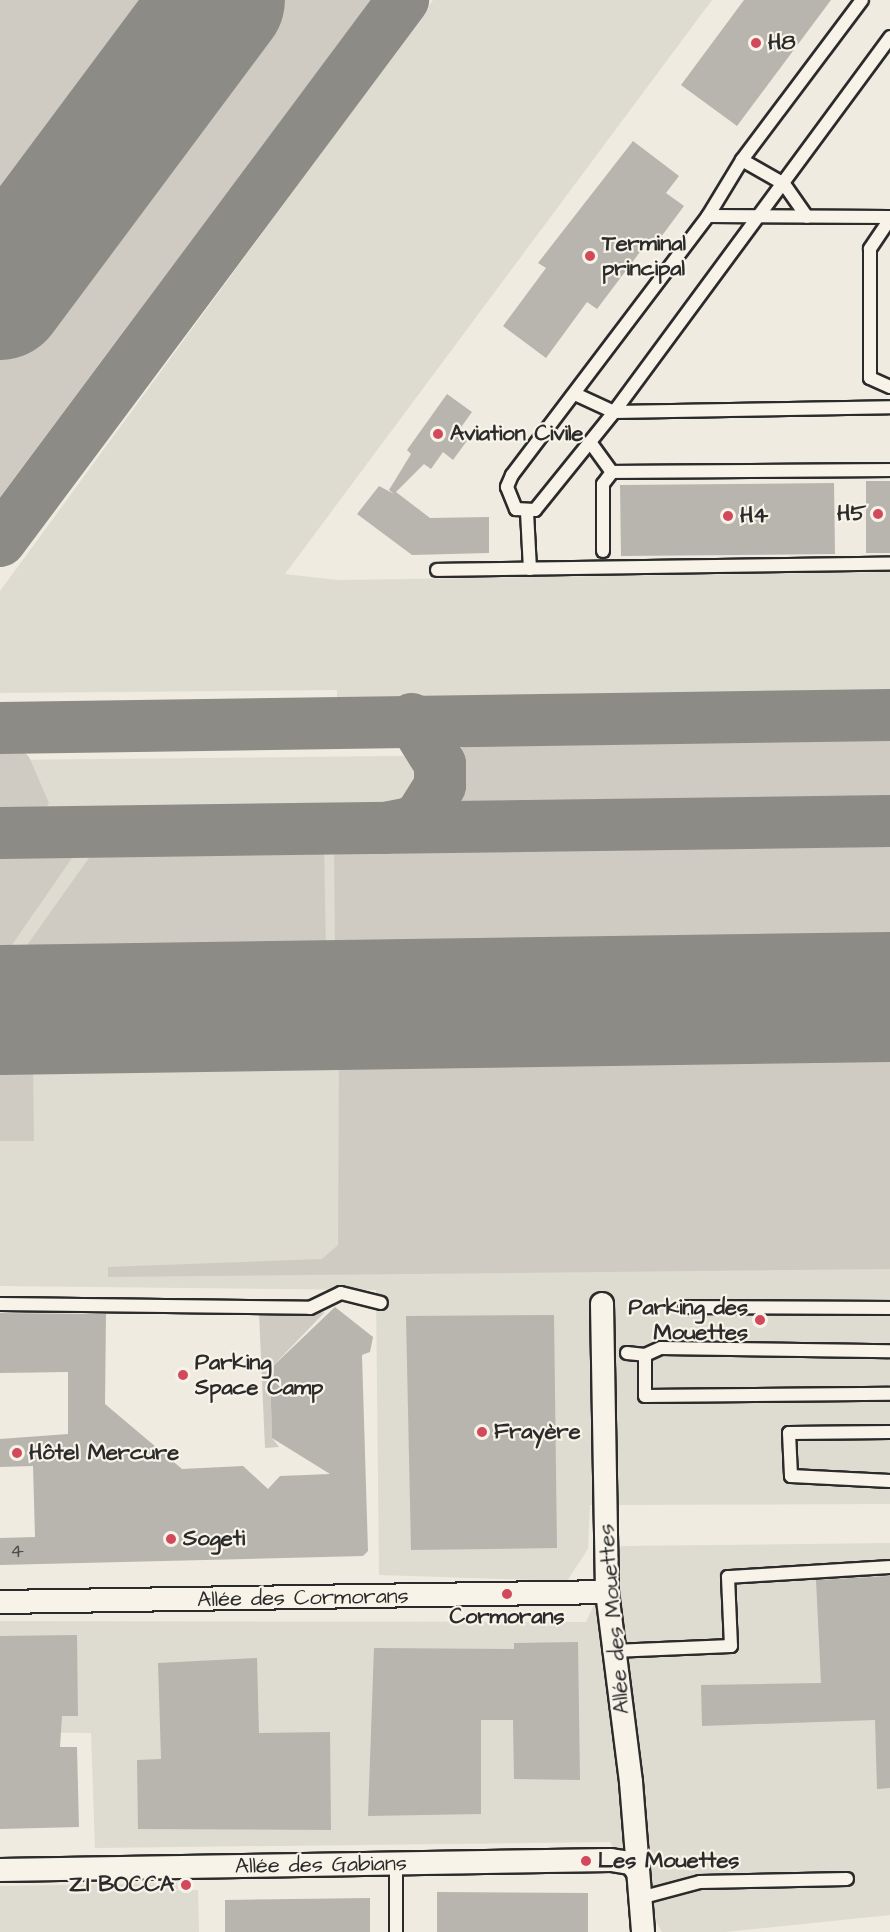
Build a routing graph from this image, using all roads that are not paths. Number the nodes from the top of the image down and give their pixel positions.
1 (862, 0) edge
2 (890, 37) edge
3 (742, 160) junction
4 (784, 184) junction
5 (708, 216) junction
6 (807, 217) junction
7 (759, 218) junction
8 (890, 218) edge
9 (890, 387) edge
10 (575, 394) junction
11 (890, 406) edge
12 (614, 411) junction
13 (590, 442) junction
14 (890, 470) edge
15 (612, 472) junction
16 (527, 512) junction
17 (603, 551) dead end
18 (890, 564) edge
19 (530, 569) junction
20 (437, 570) dead end
21 (381, 1303) dead end
22 (0, 1304) edge
23 (602, 1304) dead end
24 (685, 1307) dead end
25 (890, 1308) edge
26 (890, 1351) edge
27 (602, 1353) junction
28 (645, 1355) junction
29 (890, 1394) edge
30 (890, 1432) edge
31 (890, 1481) edge
32 (890, 1567) edge
33 (607, 1592) junction
34 (0, 1602) edge
35 (613, 1651) junction
36 (396, 1864) junction
37 (0, 1870) edge
38 (637, 1871) junction
39 (847, 1879) dead end
40 (640, 1898) junction
41 (396, 1932) edge
42 (644, 1932) edge

1 - 3 lane
2 - 4 lane
3 - 4 lane
3 - 5 lane
4 - 6 lane
4 - 7 lane
5 - 7 lane
5 - 10 lane
6 - 7 lane
6 - 8 lane
7 - 12 lane
8 - 9 lane
10 - 12 lane
10 - 16 lane
11 - 12 lane
12 - 13 lane
13 - 15 lane
13 - 16 lane
14 - 15 lane
15 - 17 lane
16 - 19 lane
18 - 19 lane
19 - 20 lane
21 - 22 lane
23 - 27 street, Allée des Mouettes
24 - 25 lane
26 - 28 lane
27 - 28 lane
27 - 33 street, Allée des Mouettes
28 - 29 lane
30 - 31 lane
32 - 35 lane
33 - 34 street, Allée des Cormorans
33 - 35 street, Allée des Mouettes
35 - 38 street, Allée des Mouettes
36 - 37 street, Allée des Gabians
36 - 38 street, Allée des Gabians
36 - 41 lane
38 - 40 street, Allée des Mouettes
39 - 40 lane
40 - 42 street, Allée des Mouettes

